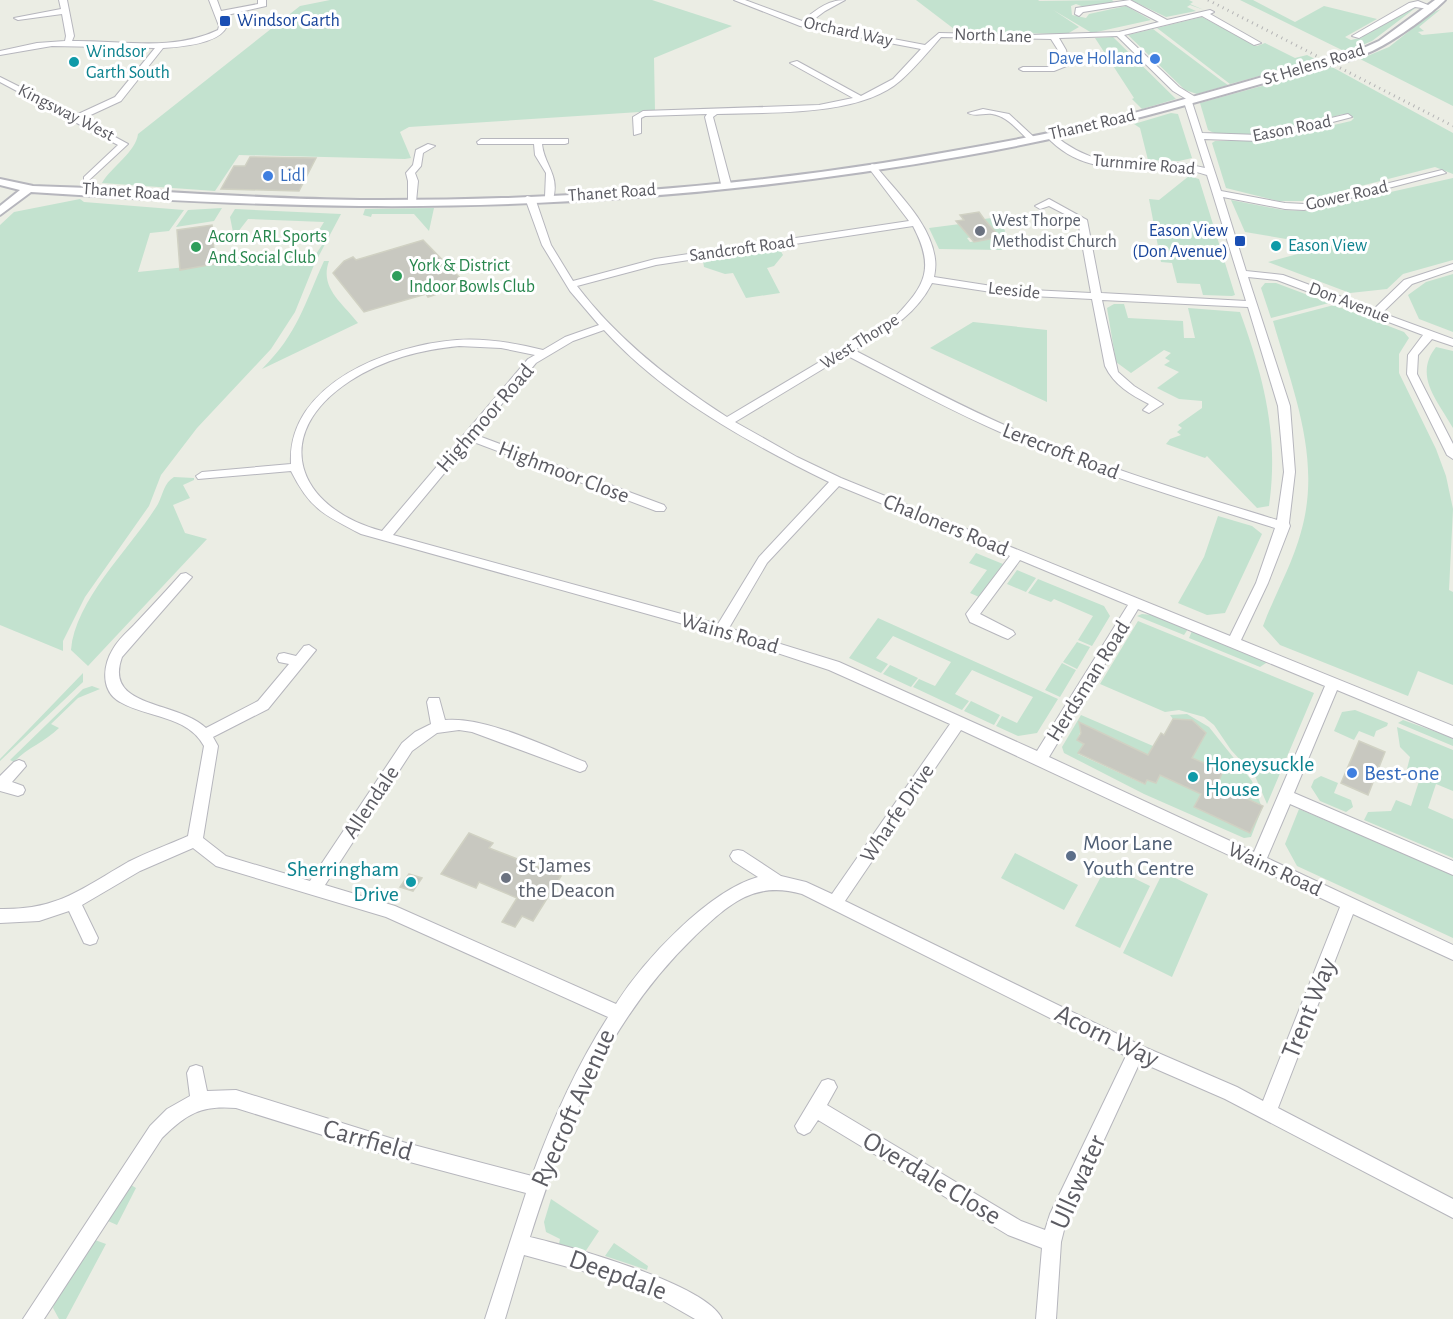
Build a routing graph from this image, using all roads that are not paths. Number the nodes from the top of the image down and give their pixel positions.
1 (63, 0) edge
2 (213, 0) edge
3 (262, 0) edge
4 (738, 0) edge
5 (841, 0) edge
6 (1441, 0) edge
7 (1126, 1) edge
8 (1429, 7) junction
9 (65, 11) junction
10 (219, 14) junction
11 (1079, 14) dead end
12 (18, 18) dead end
13 (1165, 22) junction
14 (803, 24) junction
15 (1119, 34) junction
16 (1356, 36) dead end
17 (1054, 37) junction
18 (68, 42) junction
19 (1257, 43) dead end
20 (162, 44) junction
21 (926, 48) junction
22 (0, 53) edge
23 (794, 63) dead end
24 (1023, 69) dead end
25 (0, 79) edge
26 (861, 99) junction
27 (1191, 101) junction
28 (972, 113) dead end
29 (713, 114) junction
30 (1348, 117) dead end
31 (75, 119) junction
32 (637, 133) dead end
33 (1050, 136) junction
34 (1200, 136) junction
35 (1032, 139) junction
36 (565, 141) dead end
37 (481, 142) dead end
38 (538, 142) junction
39 (431, 146) dead end
40 (872, 167) junction
41 (1209, 173) junction
42 (1442, 173) dead end
43 (93, 177) dead end
44 (0, 182) edge
45 (726, 184) junction
46 (28, 189) junction
47 (1216, 192) junction
48 (549, 197) junction
49 (1060, 197) dead end
50 (530, 198) junction
51 (411, 202) junction
52 (0, 212) edge
53 (914, 223) junction
54 (1453, 267) edge
55 (1243, 274) junction
56 (931, 280) junction
57 (572, 284) junction
58 (1097, 297) junction
59 (1252, 304) junction
60 (1376, 313) junction
61 (606, 326) junction
62 (1430, 334) junction
63 (1453, 343) edge
64 (847, 351) junction
65 (542, 353) junction
66 (1156, 404) dead end
67 (726, 422) junction
68 (468, 436) junction
69 (1453, 454) edge
70 (295, 467) junction
71 (202, 476) dead end
72 (837, 481) junction
73 (660, 508) dead end
74 (1284, 526) junction
75 (384, 537) junction
76 (1018, 554) junction
77 (186, 577) dead end
78 (1136, 602) junction
79 (721, 630) junction
80 (1008, 634) dead end
81 (1233, 642) junction
82 (309, 650) dead end
83 (284, 657) dead end
84 (299, 662) junction
85 (1333, 683) junction
86 (434, 702) dead end
87 (959, 722) junction
88 (439, 726) junction
89 (1453, 732) edge
90 (207, 734) junction
91 (1040, 759) junction
92 (19, 766) dead end
93 (580, 766) dead end
94 (1, 785) edge
95 (18, 790) dead end
96 (1287, 796) junction
97 (195, 840) junction
98 (738, 856) dead end
99 (1258, 861) junction
100 (1453, 868) edge
101 (775, 880) junction
102 (756, 884) joint
103 (314, 888) junction
104 (836, 903) junction
105 (74, 904) junction
106 (1349, 905) junction
107 (0, 916) edge
108 (90, 938) dead end
109 (1453, 953) edge
110 (617, 1013) junction
111 (1136, 1052) junction
112 (196, 1073) dead end
113 (828, 1088) dead end
114 (199, 1099) junction
115 (815, 1108) junction
116 (1268, 1111) junction
117 (804, 1126) dead end
118 (537, 1187) junction
119 (1453, 1209) edge
120 (1052, 1242) junction
121 (518, 1244) junction
122 (33, 1319) edge
123 (495, 1319) edge
124 (712, 1319) edge
125 (1046, 1319) edge

1 - 9 street
2 - 10 street
3 - 10 street
4 - 14 street, Orchard Way
5 - 14 street
6 - 8 street, St Helens Road
7 - 11 street
7 - 13 street
8 - 16 street, St Helens Road
8 - 27 street, St Helens Road, bridge
9 - 12 street
9 - 18 street
10 - 20 street
13 - 15 street, North Lane
13 - 19 street, North Lane
14 - 21 street, Orchard Way
15 - 17 street, North Lane
15 - 27 street
17 - 21 street, North Lane
17 - 24 street
18 - 20 street
18 - 22 street
20 - 31 street
21 - 26 street, North Lane
23 - 26 street
25 - 31 street, Kingsway West
26 - 29 street, North Lane
27 - 33 street, Thanet Road
27 - 34 street
28 - 35 street
29 - 32 street, North Lane
29 - 45 street
30 - 34 street, Eason Road
31 - 43 street, Kingsway West
33 - 35 street, Thanet Road
33 - 41 street, Turnmire Road
34 - 41 street
35 - 40 street, Thanet Road
36 - 38 street
37 - 38 street
38 - 48 street
39 - 51 street
40 - 45 street, Thanet Road
40 - 53 street
41 - 47 street
42 - 47 street, Gower Road
44 - 46 street, Thanet Road
45 - 48 street, Thanet Road
46 - 51 street, Thanet Road
46 - 52 street
47 - 55 street
48 - 50 street, Thanet Road
49 - 58 street
50 - 51 street, Thanet Road
50 - 57 street, Chaloners Road
53 - 56 street
53 - 57 street, Sandcroft Road
54 - 60 street
55 - 59 street
55 - 60 street, Don Avenue
56 - 58 street, Leeside
56 - 64 street, West Thorpe
57 - 61 street, Chaloners Road
58 - 59 street, Leeside
58 - 66 street
59 - 74 street
60 - 62 street, Don Avenue
61 - 65 street, Highmoor Road
61 - 67 street, Chaloners Road
62 - 63 street, Don Avenue
62 - 69 street
64 - 67 street, West Thorpe
64 - 74 street, Lerecroft Road
65 - 68 street, Highmoor Road
65 - 70 street
67 - 72 street, Chaloners Road
68 - 73 street, Highmoor Close
68 - 75 street, Highmoor Road
70 - 71 street
70 - 75 street, Wains Road
72 - 76 street, Chaloners Road
72 - 79 street
74 - 81 street
75 - 79 street, Wains Road
76 - 78 street, Chaloners Road
76 - 80 street
77 - 90 street
78 - 81 street, Chaloners Road
78 - 91 street, Herdsman Road
79 - 87 street, Wains Road
81 - 85 street, Chaloners Road
82 - 84 street
83 - 84 street
84 - 90 street
85 - 89 street, Chaloners Road
85 - 96 street
86 - 88 street
87 - 91 street, Wains Road
87 - 104 street, Wharfe Drive
88 - 93 street, Allendale
88 - 103 street, Allendale
90 - 97 street
91 - 99 street, Wains Road
92 - 94 street
94 - 95 street
96 - 99 street
96 - 100 street
97 - 103 street
97 - 105 street
98 - 101 street
99 - 106 street, Wains Road
101 - 102 street, Acorn Way
101 - 104 street, Acorn Way
102 - 110 street, Ryecroft Avenue
103 - 110 street
104 - 111 street, Acorn Way
105 - 107 street
105 - 108 street
106 - 109 street, Wains Road
106 - 116 street, Trent Way
110 - 118 street, Ryecroft Avenue
111 - 116 street, Acorn Way
111 - 120 street, Ullswater
112 - 114 street
113 - 115 street
114 - 118 street, Carrfield
114 - 122 street, Carrfield
115 - 117 street
115 - 120 street, Overdale Close
116 - 119 street, Acorn Way
118 - 121 street, Ryecroft Avenue
120 - 125 street, Ullswater
121 - 123 street, Ryecroft Avenue
121 - 124 street, Deepdale

